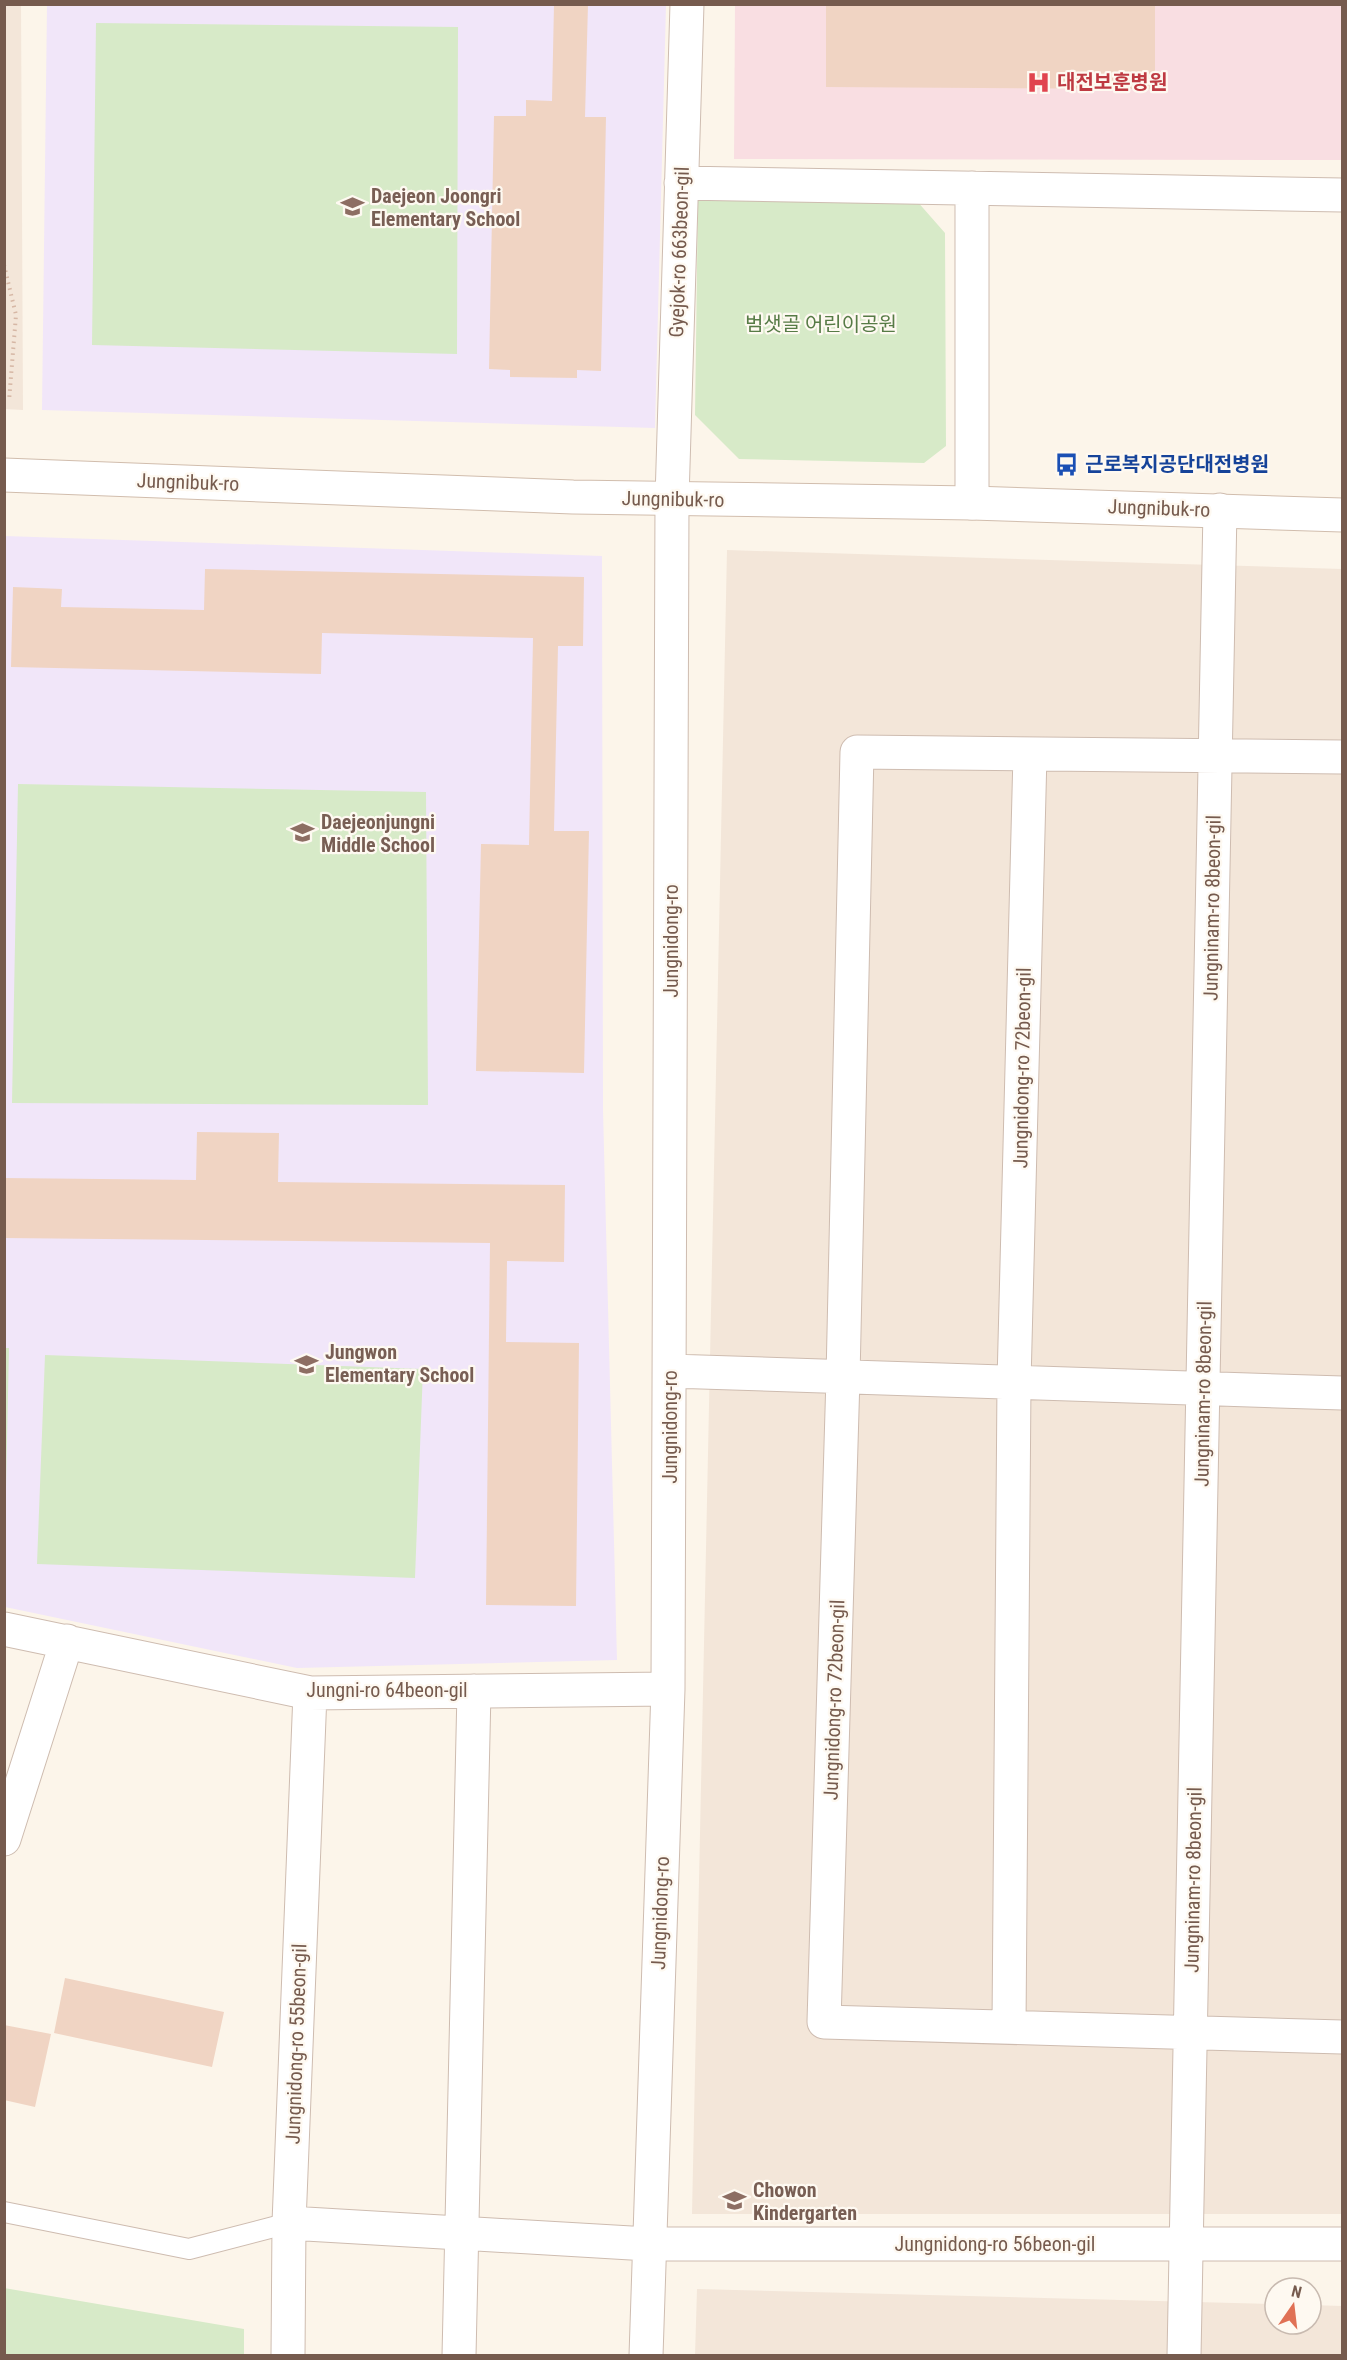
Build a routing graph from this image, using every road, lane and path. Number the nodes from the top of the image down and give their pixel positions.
1 (687, 4) edge
2 (681, 183) junction
3 (972, 188) junction
4 (1342, 195) edge
5 (4, 265) edge
6 (9, 401) dead end
7 (4, 476) edge
8 (672, 499) junction
9 (972, 503) junction
10 (1220, 510) junction
11 (1342, 514) edge
12 (1030, 754) junction
13 (1215, 756) junction
14 (1342, 757) edge
15 (670, 1371) junction
16 (843, 1377) junction
17 (1014, 1382) junction
18 (1203, 1388) junction
19 (1342, 1393) edge
20 (4, 1629) edge
21 (67, 1641) junction
22 (668, 1689) junction
23 (474, 1691) junction
24 (310, 1693) junction
25 (4, 1839) edge
26 (1009, 2027) junction
27 (1190, 2033) junction
28 (1342, 2037) edge
29 (4, 2212) edge
30 (289, 2223) junction
31 (461, 2234) junction
32 (648, 2244) junction
33 (1187, 2244) junction
34 (1342, 2244) edge
35 (288, 2355) edge
36 (459, 2355) edge
37 (646, 2355) edge
38 (1184, 2355) edge

1 - 2 street, Gyejok-ro 663beon-gil
2 - 3 street
2 - 8 street, Gyejok-ro 663beon-gil
3 - 4 street
3 - 9 street
5 - 6 path
7 - 8 street, Jungnibuk-ro
8 - 9 street, Jungnibuk-ro
8 - 15 street, Jungnidong-ro
9 - 10 street, Jungnibuk-ro
10 - 11 street, Jungnibuk-ro
10 - 13 street, Jungninam-ro 8beon-gil
12 - 13 street
12 - 16 street, Jungnidong-ro 72beon-gil
12 - 17 street, Jungnidong-ro 72beon-gil
13 - 14 street
13 - 18 street, Jungninam-ro 8beon-gil
15 - 16 street
15 - 22 street, Jungnidong-ro
16 - 17 street
16 - 26 street, Jungnidong-ro 72beon-gil
17 - 18 street
17 - 26 street, Jungnidong-ro 72beon-gil
18 - 19 street
18 - 27 street, Jungninam-ro 8beon-gil
20 - 21 street, Jungni-ro 64beon-gil
21 - 24 street, Jungni-ro 64beon-gil
21 - 25 street
22 - 23 street, Jungni-ro 64beon-gil
22 - 32 street, Jungnidong-ro
23 - 24 street, Jungni-ro 64beon-gil
23 - 31 street
24 - 30 street, Jungnidong-ro 55beon-gil
26 - 27 street
27 - 28 street
27 - 33 street, Jungninam-ro 8beon-gil
29 - 30 lane
30 - 31 street
30 - 35 street, Jungnidong-ro 55beon-gil
31 - 32 street
31 - 36 street
32 - 33 street, Jungnidong-ro 56beon-gil
32 - 37 street, Jungnidong-ro
33 - 34 street, Jungnidong-ro 56beon-gil
33 - 38 street, Jungninam-ro 8beon-gil

